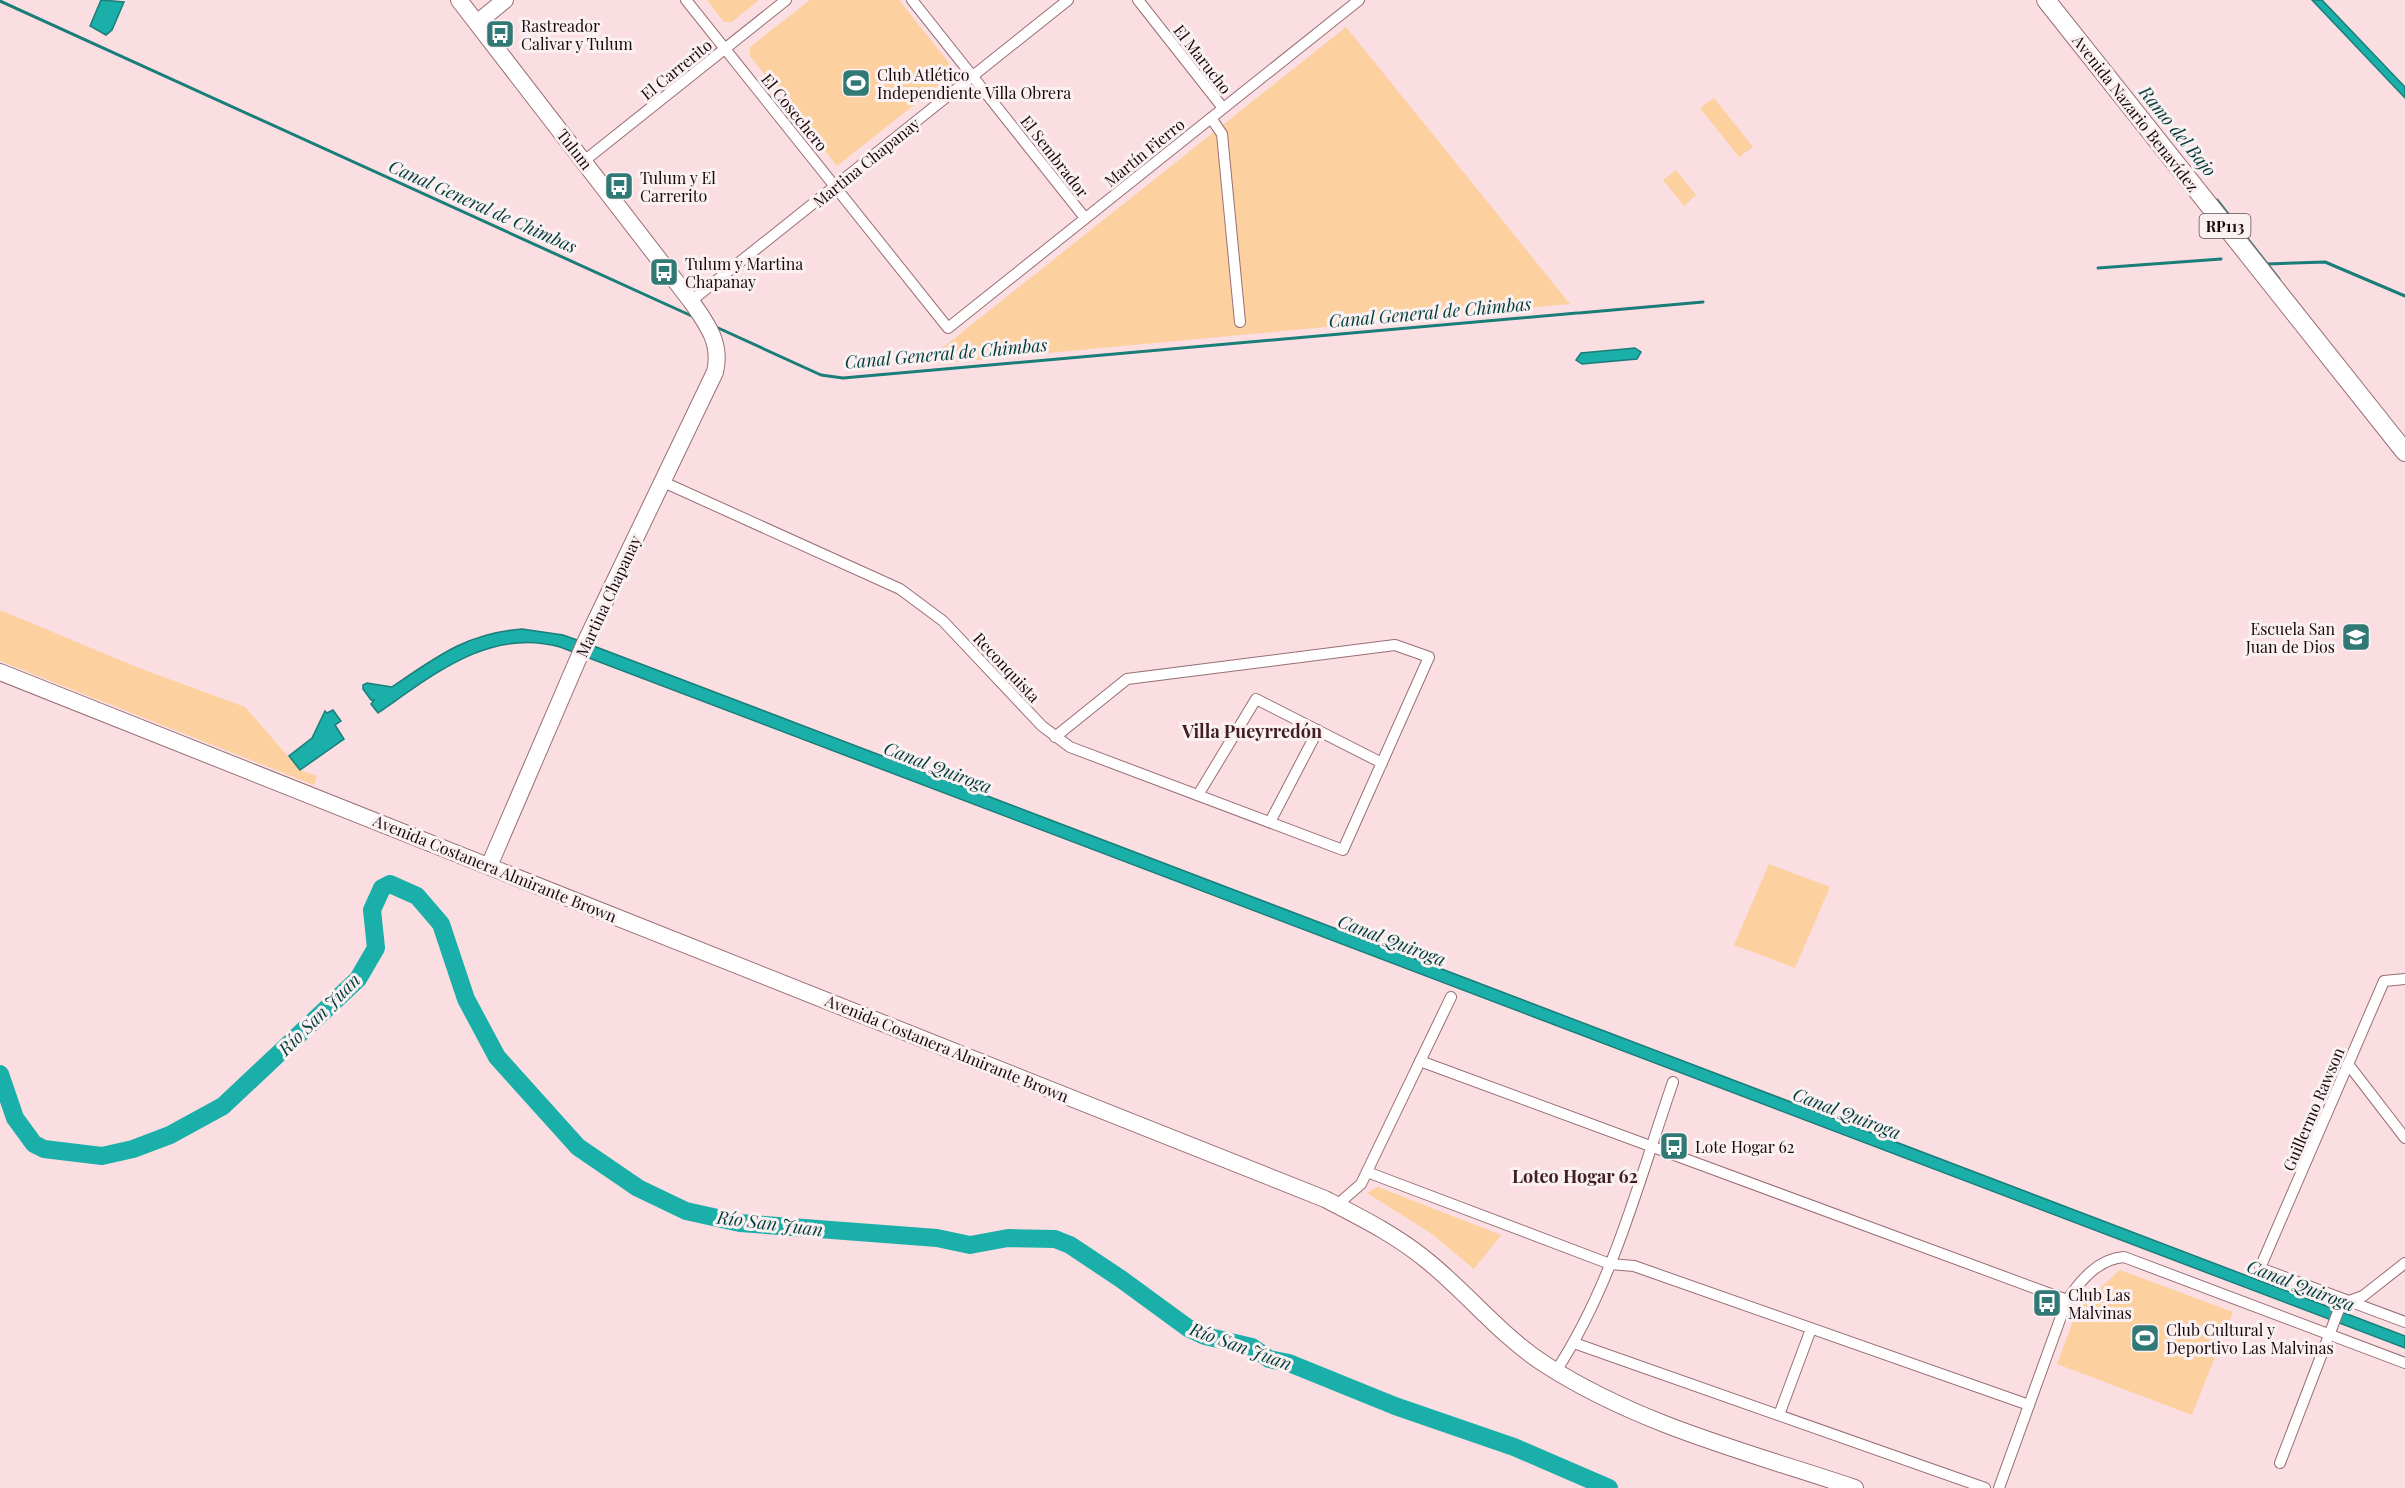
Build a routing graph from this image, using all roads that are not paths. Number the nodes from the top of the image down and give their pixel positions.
1 (459, 0) edge
2 (505, 0) edge
3 (686, 0) edge
4 (786, 0) edge
5 (912, 0) edge
6 (1068, 0) edge
7 (1138, 0) edge
8 (1359, 0) edge
9 (2046, 0) edge
10 (477, 23) junction
11 (725, 49) junction
12 (973, 76) junction
13 (1223, 108) junction
14 (1211, 118) junction
15 (584, 161) junction
16 (835, 186) junction
17 (1085, 218) junction
18 (691, 301) junction
19 (1240, 322) dead end
20 (707, 324) joint
21 (948, 328) joint
22 (2405, 452) edge
23 (661, 481) junction
24 (0, 672) edge
25 (1318, 730) junction
26 (1055, 737) junction
27 (1382, 763) junction
28 (1198, 795) junction
29 (1270, 822) junction
30 (489, 866) junction
31 (2405, 979) edge
32 (1451, 997) dead end
33 (1420, 1061) junction
34 (2348, 1064) junction
35 (1673, 1082) dead end
36 (2405, 1138) edge
37 (1651, 1146) junction
38 (1367, 1172) junction
39 (1337, 1205) junction
40 (2405, 1263) edge
41 (1610, 1264) junction
42 (2067, 1300) junction
43 (2350, 1301) junction
44 (2405, 1322) edge
45 (1811, 1329) junction
46 (2328, 1334) junction
47 (1574, 1343) junction
48 (2405, 1364) edge
49 (1556, 1371) junction
50 (2029, 1405) junction
51 (1779, 1415) junction
52 (2280, 1463) dead end
53 (1855, 1488) edge
54 (1984, 1488) edge
55 (1999, 1488) edge

1 - 10 main road, Tulum
2 - 10 main road
3 - 11 street, El Cosechero
4 - 11 street, El Carrerito
5 - 12 street, El Sembrador
6 - 12 street, Martina Chapanay
7 - 13 street, El Marucho
8 - 13 street, Martín Fierro
9 - 22 main road, Avenida Nazario Benavídez / RP113
10 - 15 main road, Tulum
11 - 15 street, El Carrerito
11 - 16 street, El Cosechero
12 - 16 street, Martina Chapanay
12 - 17 street, El Sembrador
13 - 14 street, Martín Fierro
14 - 17 street, Martín Fierro
14 - 19 street
15 - 18 main road, Tulum
16 - 18 street, Martina Chapanay
16 - 21 street, El Cosechero
17 - 21 street, Martín Fierro
18 - 20 main road, Tulum
20 - 23 main road, Martina Chapanay
23 - 26 street, Reconquista
23 - 30 main road, Martina Chapanay
24 - 30 main road, Avenida Costanera Almirante Brown
25 - 27 street
25 - 28 street
25 - 29 street
26 - 27 street
26 - 28 street, Reconquista
27 - 29 street, Reconquista
28 - 29 street, Reconquista
30 - 39 main road, Avenida Costanera Almirante Brown
31 - 34 street, Guillermo Rawson
32 - 33 street
33 - 37 street
33 - 38 street
34 - 36 street
34 - 43 street, Guillermo Rawson
35 - 37 street
37 - 41 street
37 - 42 street
38 - 39 street
38 - 41 street
39 - 49 main road, Avenida Costanera Almirante Brown
40 - 43 street
41 - 45 street
41 - 47 street
42 - 46 street
42 - 50 street
43 - 44 street
43 - 46 street
45 - 50 street
45 - 51 street
46 - 48 street
46 - 52 street
47 - 49 street
47 - 51 street
49 - 53 main road, Avenida Costanera Almirante Brown
50 - 55 street
51 - 54 street

